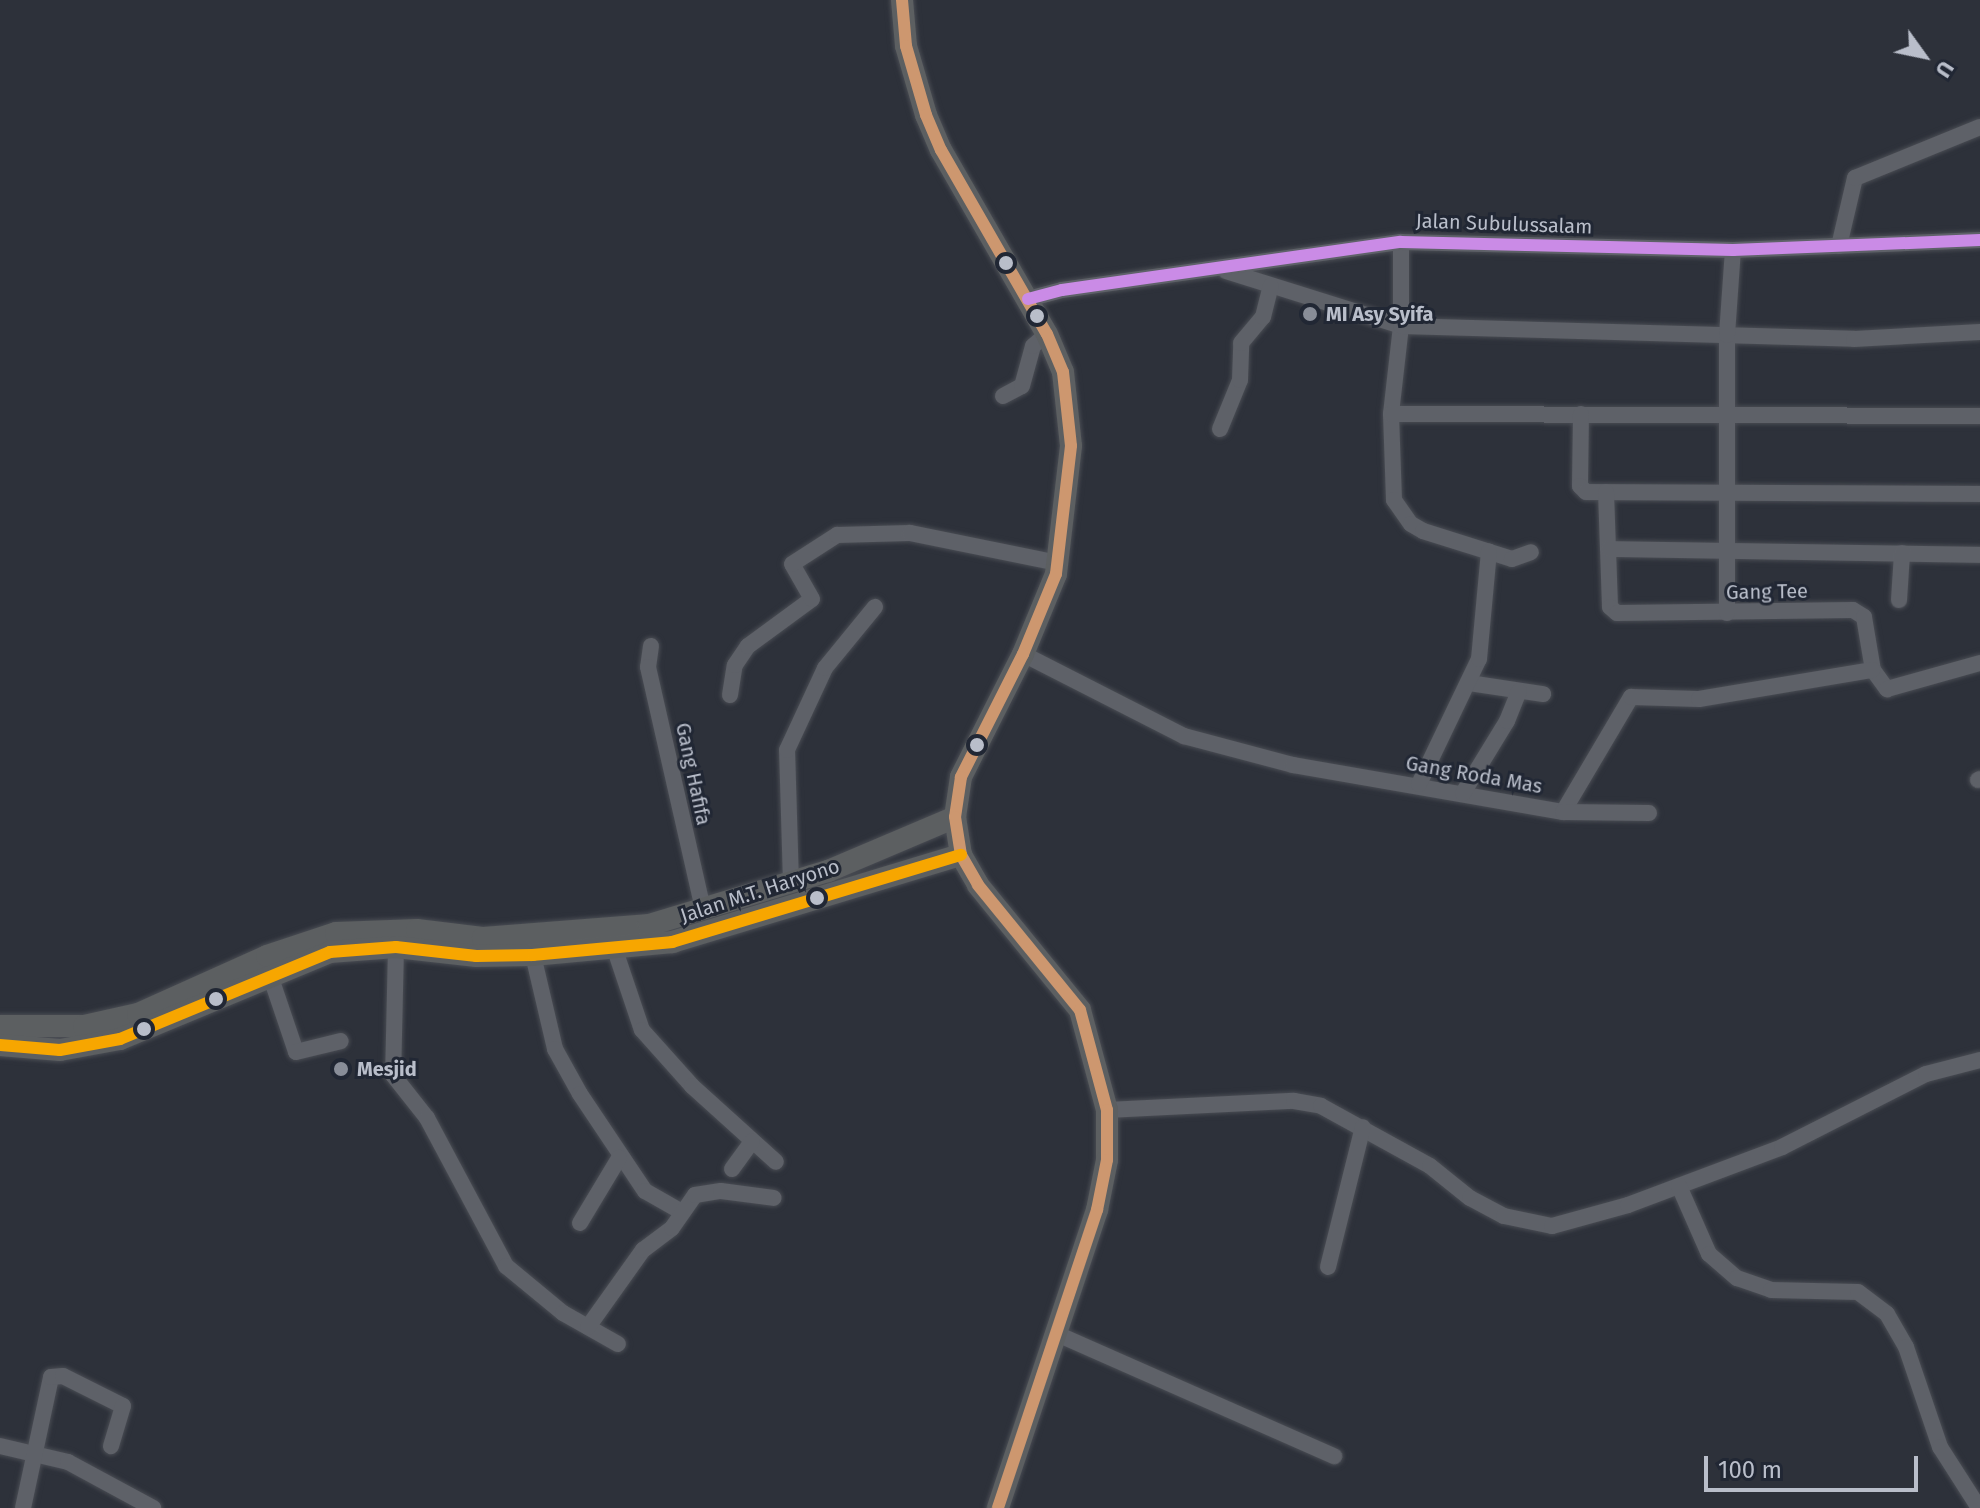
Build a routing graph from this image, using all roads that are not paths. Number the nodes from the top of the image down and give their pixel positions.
1 (902, 0) edge
2 (1980, 127) edge
3 (1980, 240) edge
4 (1401, 242) junction
5 (1839, 246) junction
6 (1733, 250) junction
7 (1221, 269) junction
8 (1271, 286) junction
9 (1028, 299) junction
10 (1401, 326) junction
11 (1980, 332) edge
12 (1047, 334) junction
13 (1727, 335) junction
14 (1003, 396) dead end
15 (1730, 411) junction
16 (1391, 414) junction
17 (1581, 414) junction
18 (1980, 416) edge
19 (1220, 429) dead end
20 (1728, 489) junction
21 (1606, 492) junction
22 (1980, 494) edge
23 (1609, 549) junction
24 (1729, 550) junction
25 (1489, 551) junction
26 (1531, 552) dead end
27 (1902, 553) junction
28 (1980, 555) edge
29 (1058, 563) junction
30 (1899, 600) dead end
31 (875, 607) dead end
32 (1727, 613) junction
33 (651, 646) dead end
34 (1023, 654) junction
35 (1980, 663) edge
36 (1873, 670) junction
37 (1469, 683) junction
38 (1519, 691) junction
39 (1543, 694) dead end
40 (730, 695) dead end
41 (1419, 784) junction
42 (1463, 793) junction
43 (1563, 812) junction
44 (1649, 813) dead end
45 (955, 817) junction
46 (961, 855) junction
47 (791, 883) junction
48 (703, 910) junction
49 (396, 947) junction
50 (615, 950) junction
51 (533, 955) junction
52 (270, 975) junction
53 (0, 1026) edge
54 (341, 1041) dead end
55 (0, 1045) edge
56 (1980, 1060) edge
57 (1107, 1110) junction
58 (1363, 1127) junction
59 (752, 1141) junction
60 (619, 1158) junction
61 (776, 1162) dead end
62 (732, 1169) dead end
63 (1679, 1186) junction
64 (774, 1198) dead end
65 (680, 1211) junction
66 (580, 1223) dead end
67 (1328, 1267) dead end
68 (588, 1327) junction
69 (1057, 1334) junction
70 (618, 1344) dead end
71 (0, 1446) edge
72 (111, 1446) dead end
73 (34, 1451) junction
74 (1334, 1456) dead end
75 (23, 1508) edge
76 (153, 1508) edge
77 (998, 1508) edge
78 (1979, 1508) edge

1 - 9 highway
2 - 5 street
3 - 5 street, Jalan Subulussalam
4 - 6 street, Jalan Subulussalam
4 - 7 street, Jalan Subulussalam
4 - 10 street
5 - 6 street, Jalan Subulussalam
6 - 13 street
7 - 8 street
7 - 9 street, Jalan Subulussalam
8 - 10 street
8 - 19 street
9 - 12 highway
10 - 13 street
10 - 16 street
11 - 13 street
12 - 14 street
12 - 29 highway
13 - 15 street
15 - 17 street
15 - 18 street
15 - 20 street
16 - 17 street
16 - 25 street
17 - 21 street
20 - 21 street
20 - 22 street
20 - 24 street
21 - 23 street, Gang Tee
23 - 24 street
23 - 32 street, Gang Tee
24 - 27 street
24 - 32 street
25 - 26 street
25 - 37 street
27 - 28 street
27 - 30 street
29 - 34 highway
29 - 40 street
31 - 47 street
32 - 36 street, Gang Tee
33 - 48 street, Gang Hafifa
34 - 41 street, Gang Roda Mas
34 - 45 highway
35 - 36 street
36 - 43 street, Gang Roda Mas
37 - 38 street
37 - 41 street
38 - 39 street
38 - 42 street
41 - 42 street, Gang Roda Mas
42 - 43 street, Gang Roda Mas
43 - 44 street
45 - 46 highway
45 - 47 highway, Jalan M.T. Haryono
46 - 50 highway, Jalan M.T. Haryono
46 - 57 highway
47 - 48 highway, Jalan M.T. Haryono
48 - 53 highway, Jalan M.T. Haryono
49 - 51 highway, Jalan M.T. Haryono
49 - 52 highway, Jalan M.T. Haryono
49 - 68 street
50 - 51 highway, Jalan M.T. Haryono
50 - 59 street
51 - 60 street
52 - 54 street
52 - 55 highway, Jalan M.T. Haryono
56 - 63 street
57 - 58 street
57 - 69 highway
58 - 63 street
58 - 67 street
59 - 61 street
59 - 62 street
60 - 65 street
60 - 66 street
63 - 78 street
64 - 65 street
65 - 68 street
68 - 70 street
69 - 74 street
69 - 77 highway
71 - 73 street
72 - 73 street
73 - 75 street
73 - 76 street

